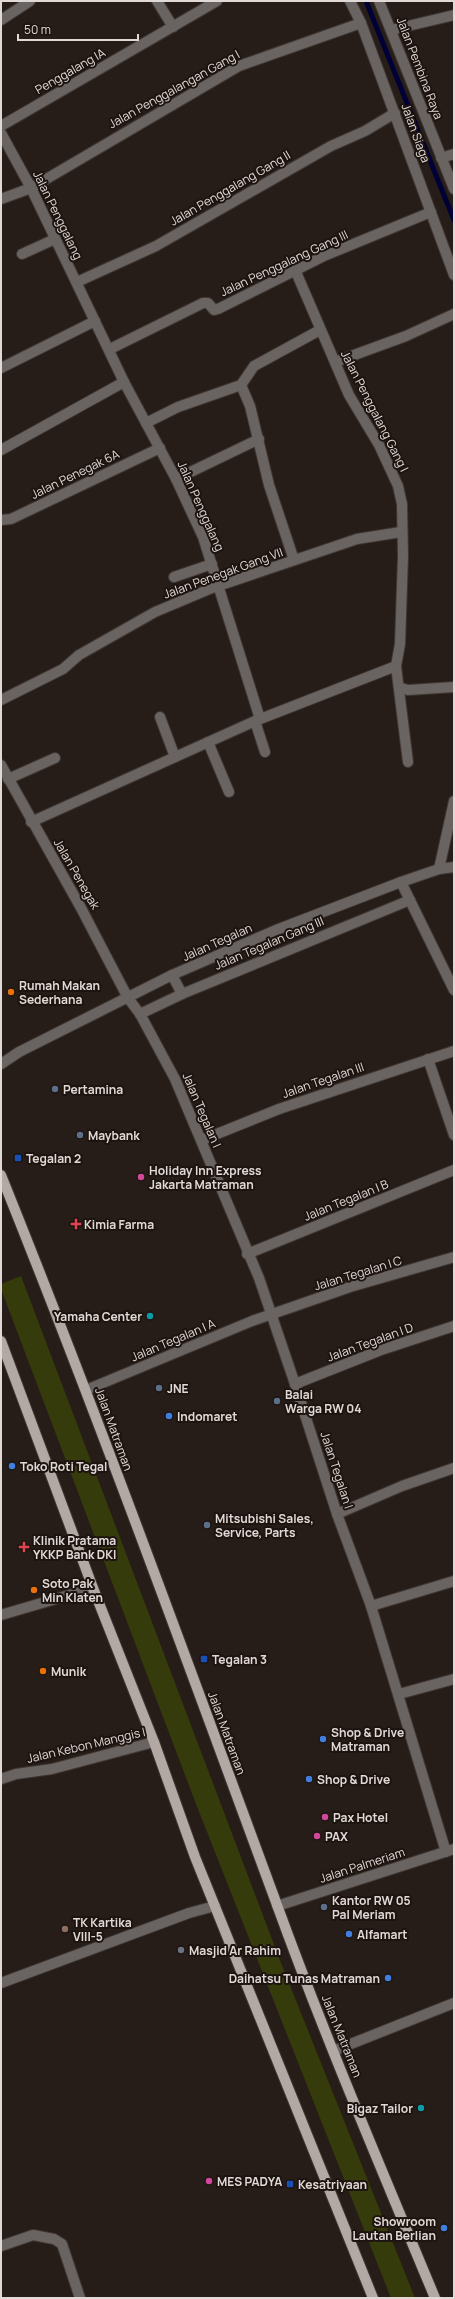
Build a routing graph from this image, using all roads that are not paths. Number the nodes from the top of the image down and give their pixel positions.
1 (30, 1) edge
2 (157, 1) edge
3 (217, 1) edge
4 (350, 1) edge
5 (379, 1) edge
6 (454, 15) edge
7 (1, 20) edge
8 (361, 24) junction
9 (173, 27) junction
10 (391, 30) junction
11 (395, 113) junction
12 (1, 126) edge
13 (1, 133) edge
14 (454, 154) edge
15 (441, 158) junction
16 (31, 188) junction
17 (454, 189) edge
18 (1, 199) edge
19 (431, 212) junction
20 (56, 239) junction
21 (22, 254) dead end
22 (296, 272) junction
23 (454, 274) edge
24 (77, 282) junction
25 (454, 314) edge
26 (95, 321) junction
27 (320, 330) junction
28 (110, 349) junction
29 (334, 362) junction
30 (1, 368) edge
31 (124, 382) junction
32 (240, 385) junction
33 (146, 422) junction
34 (259, 439) junction
35 (160, 448) junction
36 (1, 450) edge
37 (176, 479) junction
38 (1, 520) edge
39 (402, 532) junction
40 (294, 560) junction
41 (212, 564) junction
42 (174, 578) dead end
43 (219, 585) junction
44 (396, 666) junction
45 (401, 688) junction
46 (454, 688) edge
47 (1, 700) edge
48 (160, 717) dead end
49 (258, 720) junction
50 (208, 742) junction
51 (265, 752) dead end
52 (175, 757) junction
53 (55, 758) dead end
54 (408, 762) dead end
55 (1, 765) edge
56 (8, 779) junction
57 (229, 792) dead end
58 (454, 801) edge
59 (31, 822) junction
60 (453, 867) edge
61 (439, 869) junction
62 (401, 882) junction
63 (410, 900) junction
64 (172, 975) junction
65 (454, 990) edge
66 (182, 994) junction
67 (128, 998) junction
68 (140, 1014) junction
69 (454, 1051) edge
70 (428, 1059) junction
71 (1, 1064) edge
72 (454, 1135) edge
73 (202, 1140) junction
74 (454, 1170) edge
75 (1, 1175) edge
76 (247, 1254) junction
77 (454, 1257) edge
78 (271, 1316) junction
79 (454, 1326) edge
80 (1, 1341) edge
81 (295, 1384) junction
82 (86, 1390) junction
83 (454, 1468) edge
84 (337, 1514) junction
85 (454, 1580) edge
86 (93, 1588) junction
87 (371, 1606) junction
88 (1, 1615) edge
89 (454, 1679) edge
90 (399, 1694) junction
91 (154, 1742) junction
92 (1, 1779) edge
93 (450, 1850) edge
94 (214, 1906) junction
95 (277, 1906) junction
96 (1, 1983) edge
97 (454, 2003) edge
98 (334, 2050) junction
99 (1, 2246) edge
100 (80, 2298) edge
101 (373, 2298) edge
102 (435, 2298) edge

1 - 7 street
2 - 9 street
3 - 9 street, Penggalang IA
4 - 8 street, Jalan Siaga
5 - 10 street, Jalan Pembina Raya
6 - 10 street
8 - 11 street, Jalan Siaga
8 - 16 street, Jalan Penggalangan Gang I
9 - 12 street, Penggalang IA
10 - 15 street, Jalan Pembina Raya
11 - 19 street, Jalan Siaga
11 - 24 street, Jalan Penggalang Gang II
13 - 16 street, Jalan Penggalang
14 - 15 street
15 - 17 street, Jalan Pembina Raya
16 - 18 street, Jalan Penggalangan Gang I
16 - 20 street, Jalan Penggalang
19 - 22 street, Jalan Penggalang Gang III
19 - 23 street, Jalan Siaga
20 - 21 street
20 - 24 street, Jalan Penggalang
22 - 27 street, Jalan Penggalang Gang I
22 - 28 street, Jalan Penggalang Gang III
24 - 26 street, Jalan Penggalang
25 - 29 street
26 - 28 street, Jalan Penggalang
26 - 30 street
27 - 29 street, Jalan Penggalang Gang I
27 - 32 street
28 - 31 street, Jalan Penggalang
29 - 39 street, Jalan Penggalang Gang I
31 - 33 street, Jalan Penggalang
31 - 36 street
32 - 33 street
32 - 34 street
33 - 35 street, Jalan Penggalang
34 - 37 street
34 - 40 street
35 - 37 street, Jalan Penggalang
35 - 38 street, Jalan Penegak 6A
37 - 41 street, Jalan Penggalang
39 - 40 street, Jalan Penegak Gang VII
39 - 44 street, Jalan Penggalang Gang I
40 - 43 street, Jalan Penegak Gang VII
41 - 42 street
41 - 43 street, Jalan Penggalang
43 - 47 street, Jalan Penegak Gang VII
43 - 49 street, Jalan Penggalang
44 - 45 street, Jalan Penggalang Gang I
44 - 49 street
45 - 46 street
45 - 54 street, Jalan Penggalang Gang I
48 - 52 street
49 - 50 street
49 - 51 street, Jalan Penggalang
50 - 52 street
50 - 57 street
52 - 59 street
53 - 56 street
55 - 56 street, Jalan Penegak
56 - 59 street, Jalan Penegak
58 - 61 street
59 - 67 street, Jalan Penegak
60 - 61 street, Jalan Tegalan
61 - 62 street, Jalan Tegalan
62 - 63 street
62 - 64 street, Jalan Tegalan
63 - 65 street
63 - 66 street, Jalan Tegalan Gang III
64 - 66 street
64 - 67 street, Jalan Tegalan
66 - 68 street, Jalan Tegalan Gang III
67 - 68 street, Jalan Tegalan I
67 - 71 street, Jalan Tegalan
68 - 73 street, Jalan Tegalan I
69 - 70 street, Jalan Tegalan III
70 - 72 street
70 - 73 street, Jalan Tegalan III
73 - 76 street, Jalan Tegalan I
74 - 76 street, Jalan Tegalan I B
75 - 82 main road, Jalan Matraman
76 - 78 street, Jalan Tegalan I
77 - 78 street, Jalan Tegalan I C
78 - 81 street, Jalan Tegalan I
78 - 82 street, Jalan Tegalan I A
79 - 81 street, Jalan Tegalan I D
80 - 86 main road
81 - 84 street, Jalan Tegalan I
82 - 95 main road, Jalan Matraman
83 - 84 street
84 - 87 street, Jalan Tegalan I
85 - 87 street
86 - 88 street
86 - 91 main road
87 - 90 street, Jalan Tegalan I
89 - 90 street
90 - 93 street, Jalan Tegalan I
91 - 92 street, Jalan Kebon Manggis I
91 - 94 main road
93 - 95 street, Jalan Palmeriam
94 - 96 street
94 - 101 main road
95 - 98 main road, Jalan Matraman
97 - 98 street
98 - 102 main road, Jalan Matraman
99 - 100 street

